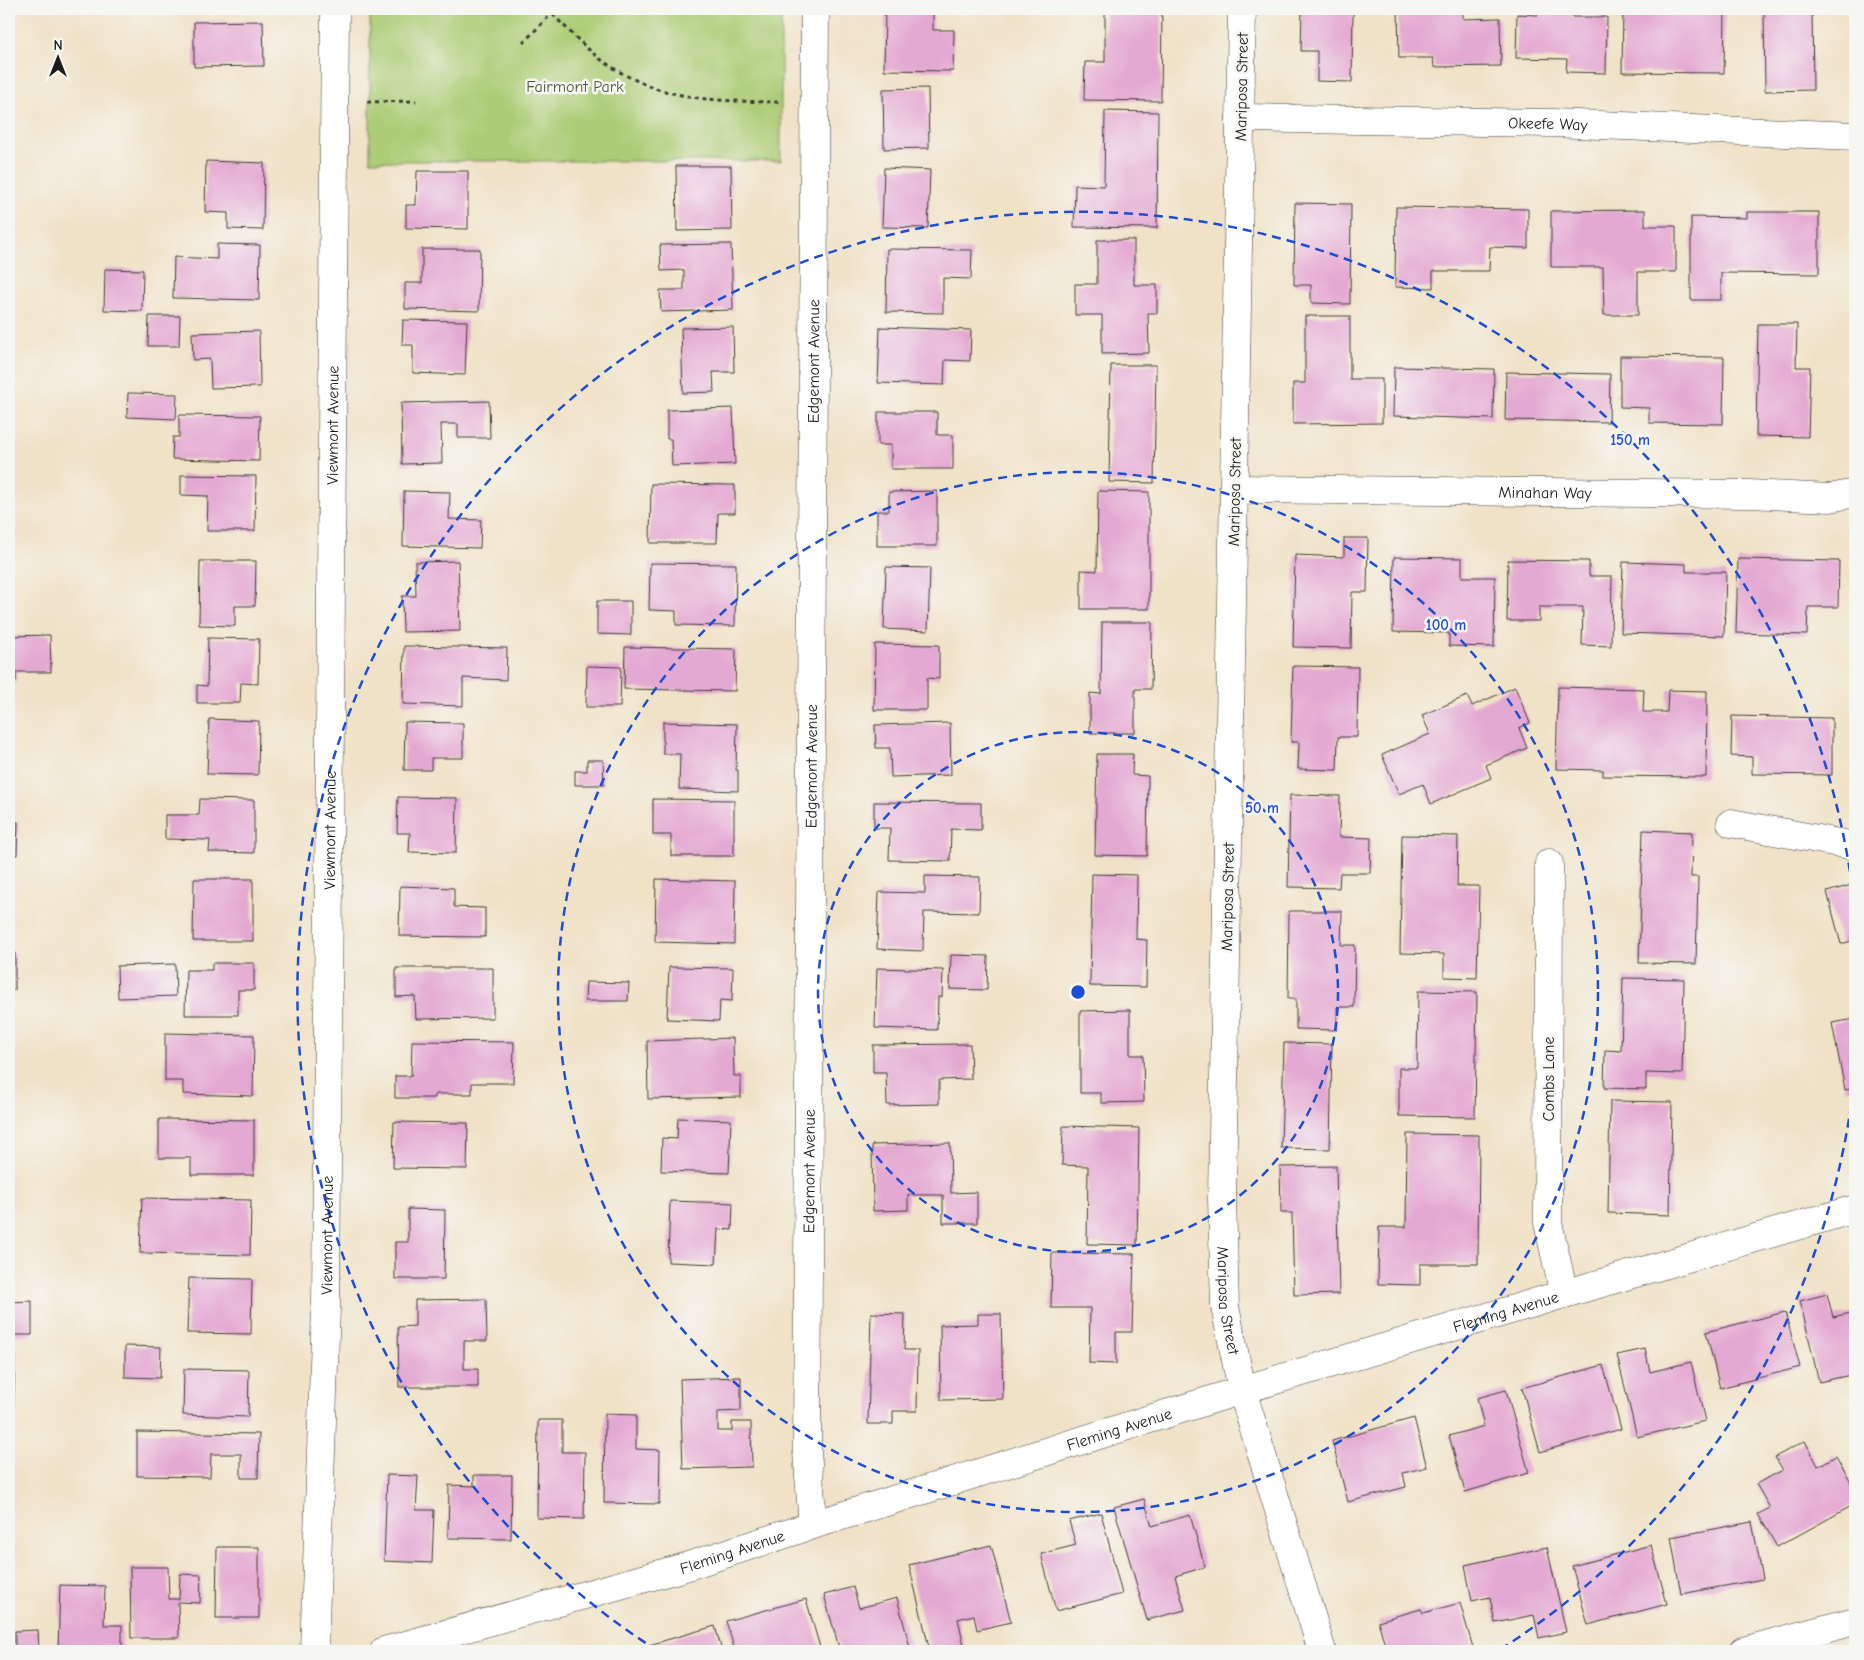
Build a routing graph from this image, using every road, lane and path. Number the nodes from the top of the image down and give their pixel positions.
1 (335, 9) edge
2 (547, 9) edge
3 (815, 9) edge
4 (1242, 9) edge
5 (552, 13) junction
6 (523, 43) dead end
7 (416, 101) dead end
8 (333, 102) junction
9 (814, 103) junction
10 (1240, 118) junction
11 (1855, 136) edge
12 (1234, 489) junction
13 (1855, 493) edge
14 (1731, 824) dead end
15 (1855, 846) edge
16 (1549, 863) dead end
17 (1855, 1209) edge
18 (1564, 1294) junction
19 (1242, 1390) junction
20 (813, 1525) junction
21 (1855, 1621) edge
22 (314, 1651) edge
23 (384, 1651) edge
24 (1322, 1651) edge
25 (1743, 1651) edge

1 - 8 street, Viewmont Avenue
2 - 5 path
3 - 9 street, Edgemont Avenue
4 - 10 street, Mariposa Street
5 - 6 path
5 - 9 path
7 - 8 path
8 - 22 street, Viewmont Avenue
9 - 20 street, Edgemont Avenue
10 - 11 street, Okeefe Way
10 - 12 street, Mariposa Street
12 - 13 street, Minahan Way
12 - 19 street, Mariposa Street
14 - 15 street
16 - 18 street, Combs Lane
17 - 18 street, Fleming Avenue
18 - 19 street, Fleming Avenue
19 - 20 street, Fleming Avenue
19 - 24 street, Mariposa Street
20 - 23 street, Fleming Avenue
21 - 25 street

